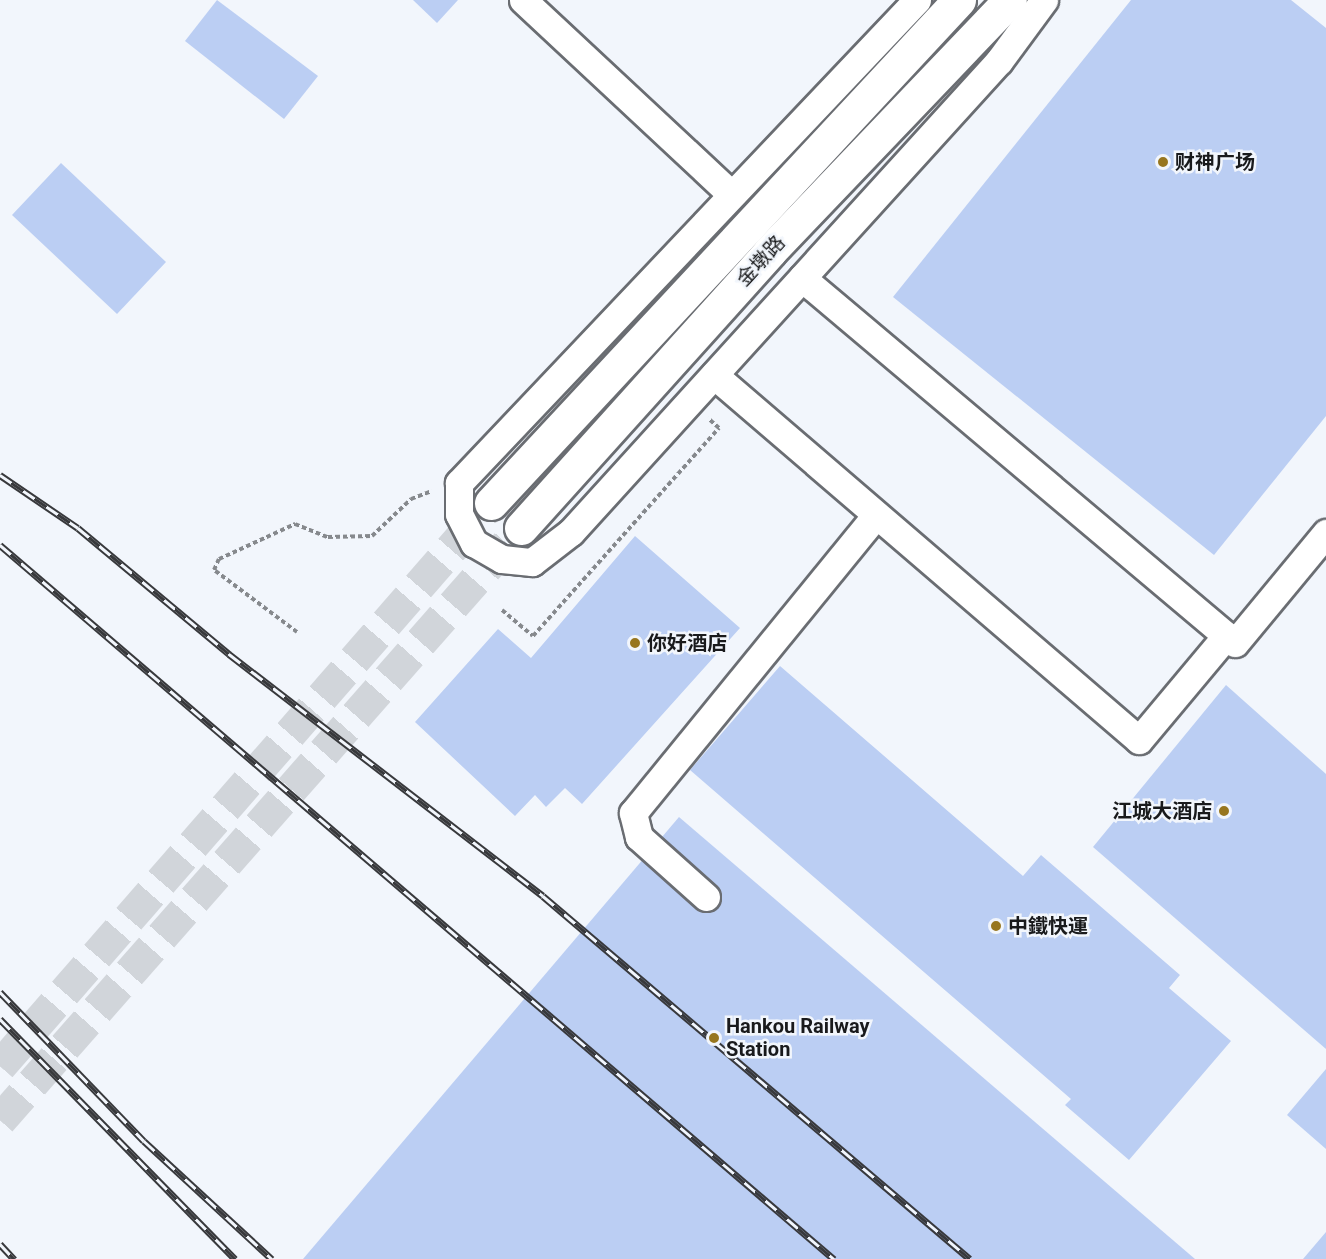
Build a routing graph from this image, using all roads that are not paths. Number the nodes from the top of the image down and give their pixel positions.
1 (523, 0) edge
2 (917, 0) edge
3 (959, 0) edge
4 (1010, 0) edge
5 (1044, 0) edge
6 (730, 193) junction
7 (802, 278) junction
8 (714, 375) junction
9 (491, 502) tunnel mouth
10 (875, 516) junction
11 (521, 528) tunnel mouth
12 (1326, 533) edge
13 (1226, 636) junction
14 (706, 897) dead end

1 - 6 street
2 - 6 street
3 - 9 main road, 金墩路
4 - 11 main road, 金墩路
5 - 7 street
6 - 8 street
7 - 8 street
7 - 13 street
8 - 10 street
10 - 13 street
10 - 14 street
12 - 13 street

